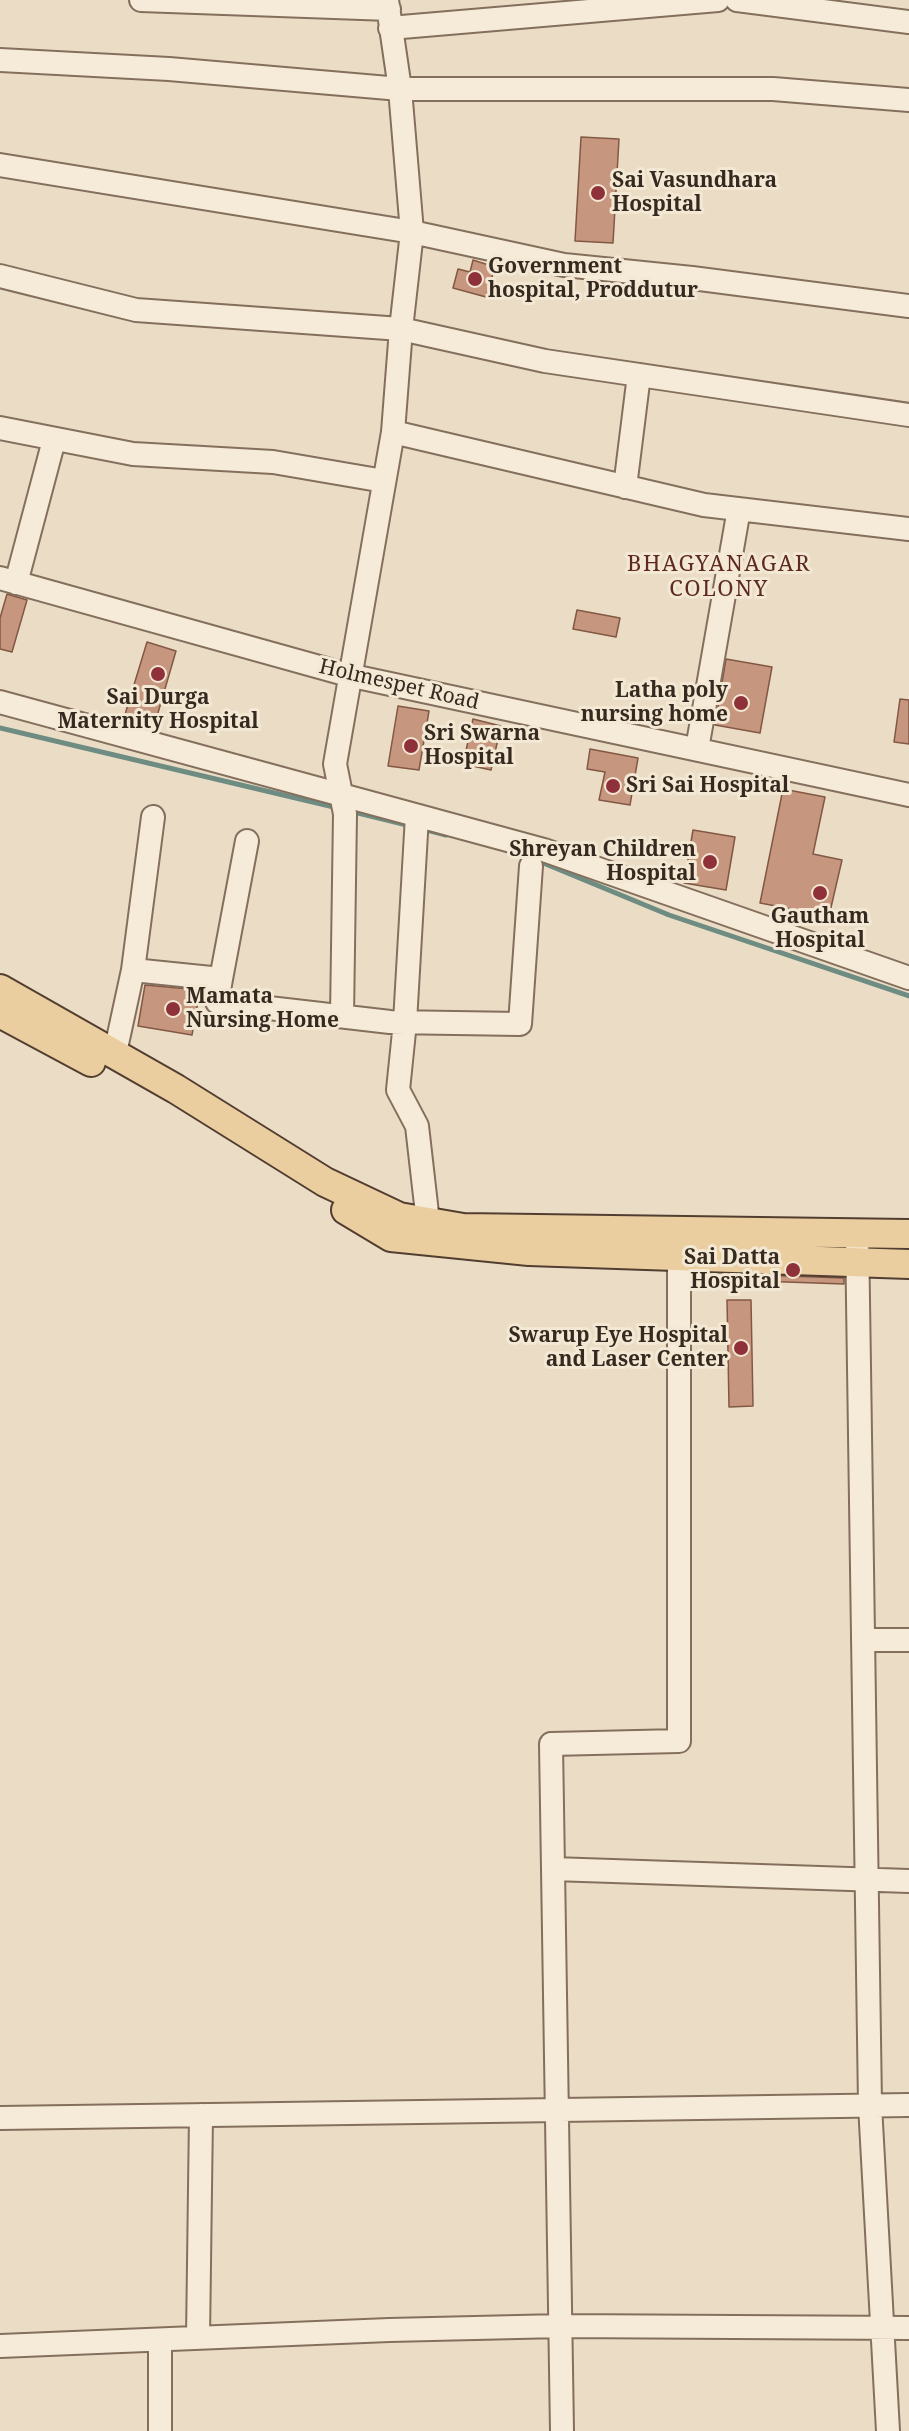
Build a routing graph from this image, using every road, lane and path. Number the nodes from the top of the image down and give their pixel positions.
1 (141, 0) edge
2 (718, 0) edge
3 (737, 0) edge
4 (389, 12) edge
5 (909, 22) edge
6 (0, 60) edge
7 (400, 89) junction
8 (909, 100) edge
9 (0, 165) edge
10 (412, 232) junction
11 (0, 276) edge
12 (909, 306) edge
13 (401, 329) junction
14 (639, 375) junction
15 (909, 415) edge
16 (0, 428) edge
17 (393, 432) junction
18 (54, 440) junction
19 (384, 481) junction
20 (625, 487) junction
21 (739, 509) junction
22 (909, 529) edge
23 (8, 581) edge
24 (348, 675) junction
25 (0, 702) edge
26 (697, 749) junction
27 (341, 795) junction
28 (909, 795) edge
29 (417, 816) junction
30 (153, 817) dead end
31 (247, 841) dead end
32 (531, 866) dead end
33 (133, 970) junction
34 (909, 978) edge
35 (221, 979) junction
36 (0, 988) edge
37 (0, 1013) edge
38 (342, 1016) junction
39 (405, 1022) junction
40 (114, 1053) junction
41 (428, 1222) junction
42 (857, 1233) junction
43 (909, 1234) edge
44 (679, 1244) junction
45 (857, 1262) junction
46 (909, 1264) edge
47 (863, 1640) junction
48 (909, 1640) edge
49 (553, 1869) junction
50 (868, 1880) junction
51 (909, 1881) edge
52 (870, 2105) junction
53 (909, 2105) edge
54 (557, 2109) junction
55 (201, 2115) junction
56 (0, 2118) edge
57 (561, 2326) junction
58 (909, 2328) edge
59 (883, 2329) junction
60 (198, 2338) junction
61 (160, 2340) junction
62 (0, 2346) edge
63 (160, 2431) edge
64 (562, 2431) edge
65 (888, 2431) edge

1 - 4 street
2 - 4 street
3 - 5 street
4 - 7 street
6 - 7 street
7 - 8 street
7 - 10 street
9 - 10 street
10 - 12 street
10 - 13 street
11 - 13 street
13 - 14 street
13 - 17 street
14 - 15 street
14 - 20 street
16 - 18 street
17 - 19 street
17 - 20 street
18 - 19 street
18 - 23 street
19 - 24 street
20 - 21 street
21 - 22 street
21 - 26 street
23 - 24 street, Holmespet Road
24 - 26 street, Holmespet Road
24 - 27 street
25 - 27 street
26 - 28 street, Holmespet Road
27 - 29 street
27 - 38 street
29 - 34 street
29 - 39 street
30 - 33 street
31 - 35 street
32 - 39 street
33 - 35 street
33 - 40 street
35 - 38 street
36 - 40 main road
37 - 44 main road
38 - 39 street
39 - 41 street
40 - 41 main road
41 - 44 main road
42 - 43 main road
42 - 44 main road
42 - 45 street
44 - 45 main road
44 - 49 street
45 - 46 main road
45 - 47 street
47 - 48 street
47 - 50 street
49 - 50 street
49 - 54 street
50 - 51 street
50 - 52 street
52 - 53 street
52 - 54 street
52 - 59 street
54 - 55 street
54 - 57 street
55 - 56 street
55 - 60 street
57 - 59 street
57 - 60 street
57 - 64 street
58 - 59 street
59 - 65 street
60 - 61 street
61 - 62 street
61 - 63 street

